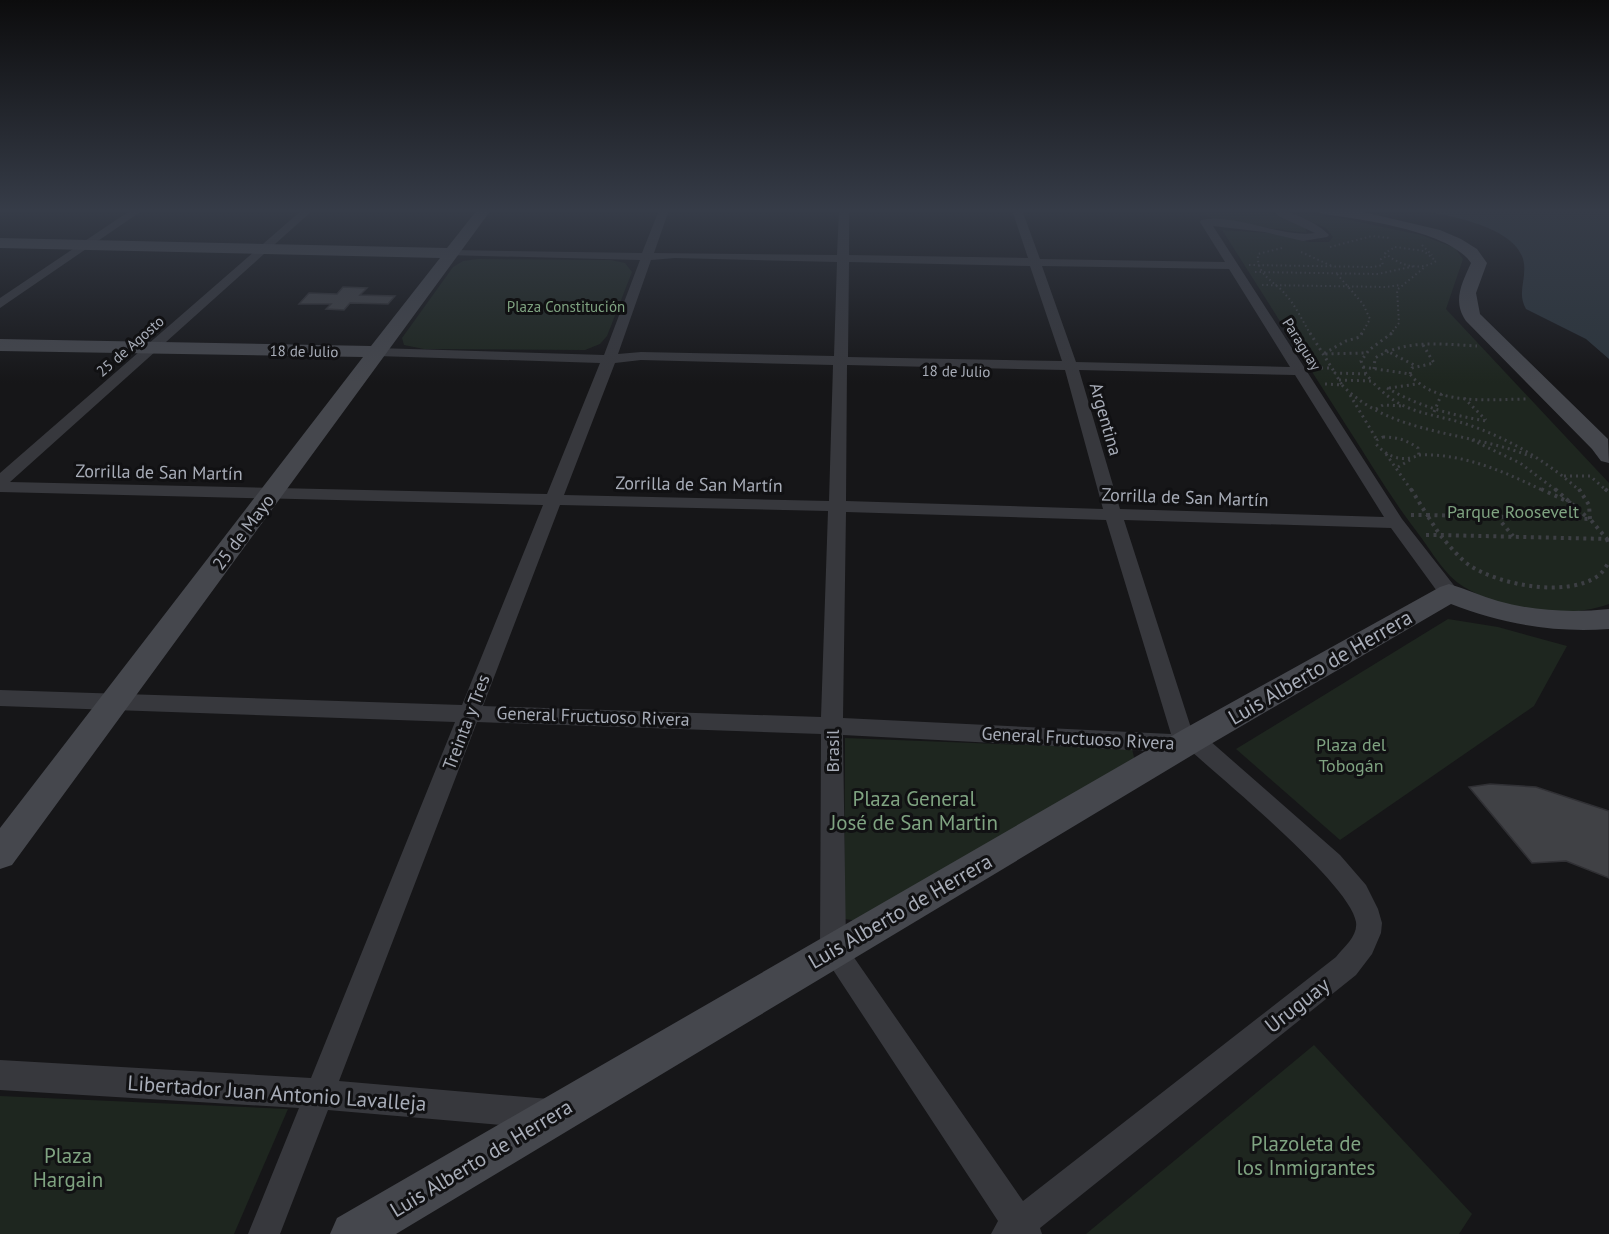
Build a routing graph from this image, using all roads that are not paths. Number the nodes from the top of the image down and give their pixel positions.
1 (54, 268) edge
2 (244, 268) edge
3 (440, 268) edge
4 (644, 268) edge
5 (844, 268) edge
6 (1038, 268) edge
7 (1166, 268) edge
8 (1477, 268) edge
9 (1236, 269) joint
10 (0, 304) edge
11 (0, 345) edge
12 (152, 349) junction
13 (377, 352) junction
14 (609, 359) junction
15 (841, 364) junction
16 (1072, 370) junction
17 (1301, 375) junction
18 (1609, 456) edge
19 (0, 483) edge
20 (0, 488) edge
21 (272, 494) junction
22 (552, 501) junction
23 (837, 506) junction
24 (1113, 514) junction
25 (1401, 519) junction
26 (1449, 593) junction
27 (1609, 619) edge
28 (0, 698) edge
29 (114, 702) junction
30 (470, 712) junction
31 (832, 726) junction
32 (1189, 742) junction
33 (0, 854) edge
34 (833, 950) junction
35 (0, 1075) edge
36 (321, 1094) junction
37 (554, 1114) junction
38 (1017, 1231) edge
39 (264, 1234) edge
40 (353, 1234) edge

1 - 10 street
2 - 12 street, 25 de Agosto
3 - 13 street, 25 de Mayo
4 - 14 street, Treinta y Tres
5 - 15 street, Brasil
6 - 16 street, Argentina
7 - 9 street
8 - 18 street
9 - 17 street, Paraguay
11 - 12 street, 18 de Julio
12 - 13 street, 18 de Julio
12 - 19 street, 25 de Agosto
13 - 14 street, 18 de Julio
13 - 21 street, 25 de Mayo
14 - 15 street, 18 de Julio
14 - 22 street, Treinta y Tres
15 - 16 street, 18 de Julio
15 - 23 street, Brasil
16 - 17 street, 18 de Julio
16 - 24 street, Argentina
17 - 25 street, Paraguay
20 - 21 street, Zorrilla de San Martín
21 - 22 street, Zorrilla de San Martín
21 - 29 street, 25 de Mayo
22 - 23 street, Zorrilla de San Martín
22 - 30 street, Treinta y Tres
23 - 24 street, Zorrilla de San Martín
23 - 31 street, Brasil
24 - 25 street, Zorrilla de San Martín
24 - 32 street, Argentina
25 - 26 street, Paraguay
26 - 27 street
26 - 32 street, Luis Alberto de Herrera
28 - 29 street, General Fructuoso Rivera
29 - 30 street, General Fructuoso Rivera
29 - 33 street, 25 de Mayo
30 - 31 street, General Fructuoso Rivera
30 - 36 street, Treinta y Tres
31 - 32 street, General Fructuoso Rivera
31 - 34 street, Brasil
32 - 34 street, Luis Alberto de Herrera
32 - 38 street, Uruguay
34 - 37 street, Luis Alberto de Herrera
34 - 38 street
35 - 36 street, Libertador Juan Antonio Lavalleja
36 - 37 street, Libertador Juan Antonio Lavalleja
36 - 39 street, Treinta y Tres
37 - 40 street, Luis Alberto de Herrera

